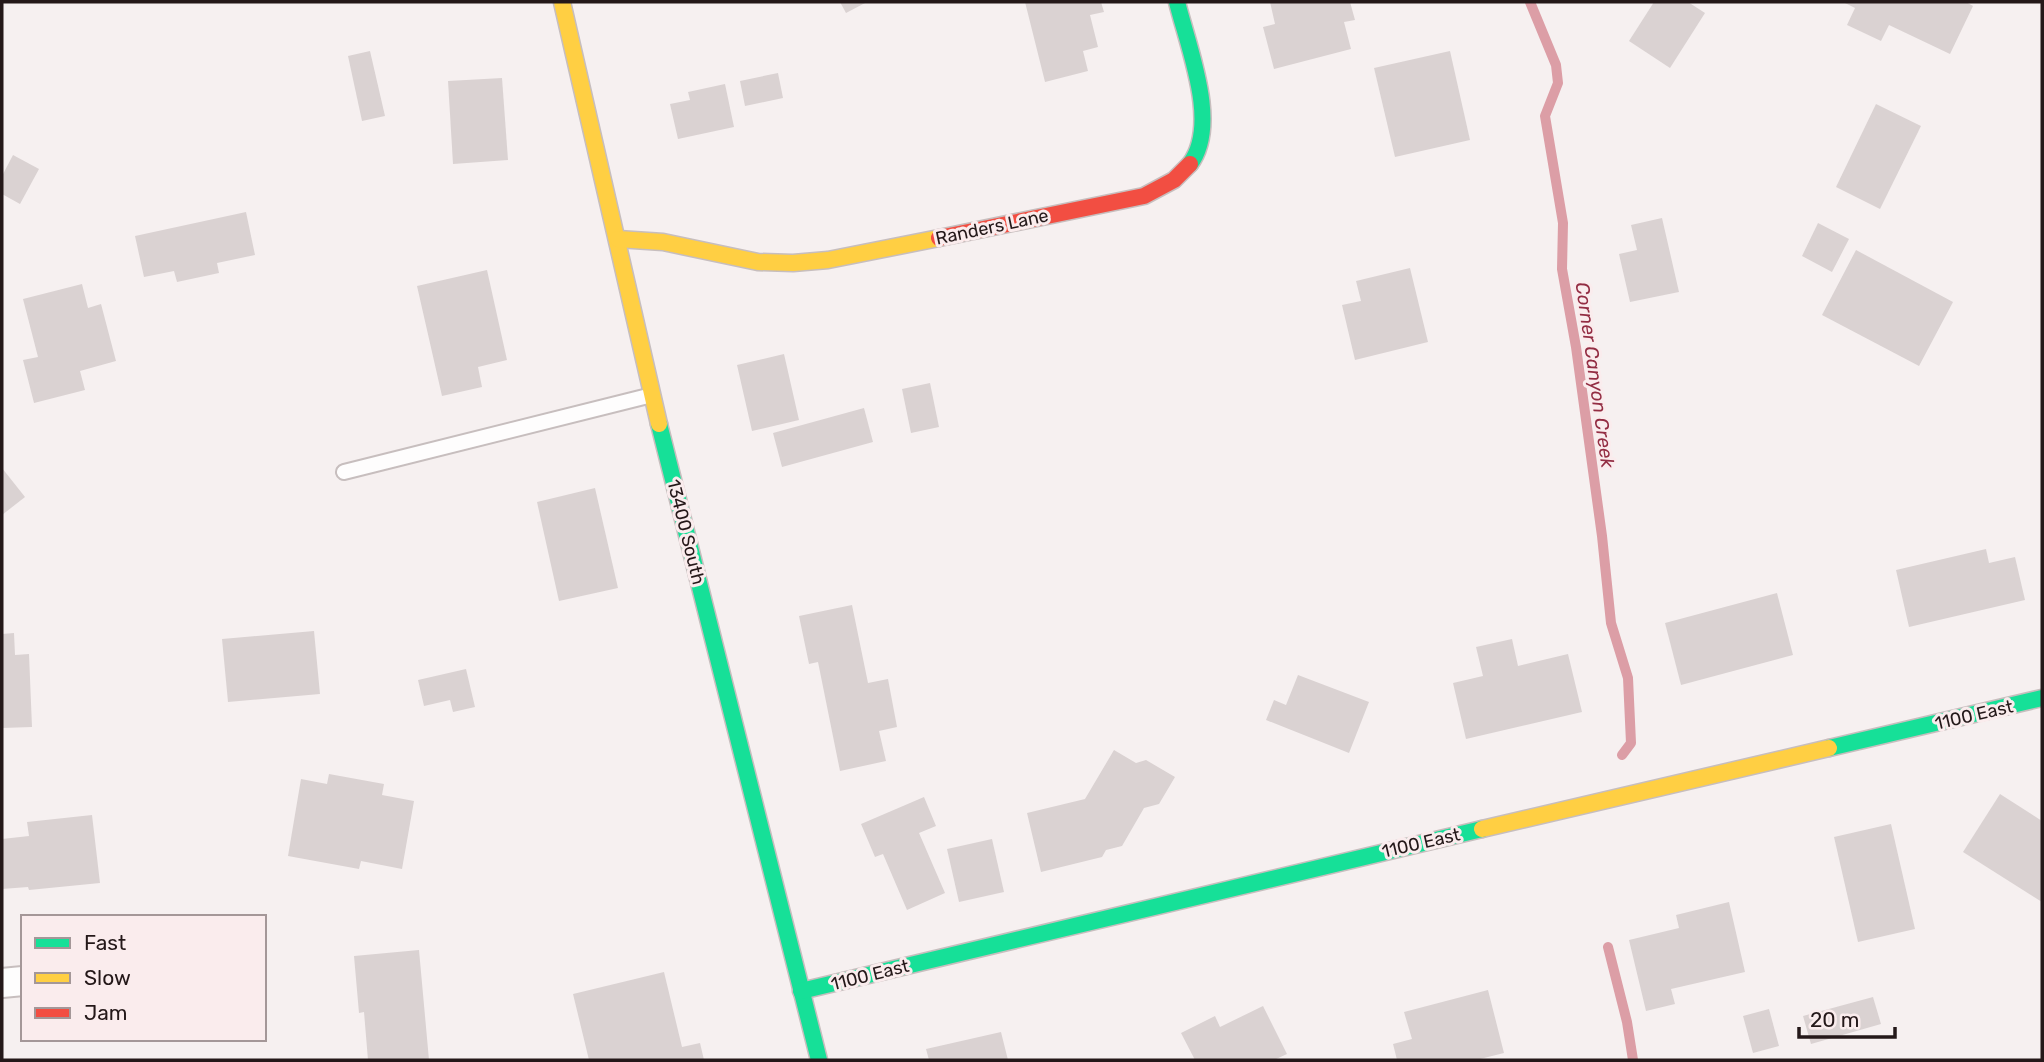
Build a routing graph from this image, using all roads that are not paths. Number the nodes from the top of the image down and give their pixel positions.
1 (562, 2) edge
2 (1177, 2) edge
3 (618, 239) junction
4 (652, 395) junction
5 (344, 472) dead end
6 (2042, 698) edge
7 (21, 981) edge
8 (2, 983) edge
9 (801, 991) junction
10 (819, 1060) edge

1 - 3 street, 13400 South
2 - 3 street, Randers Lane
3 - 4 street, 13400 South
4 - 5 lane
4 - 9 street, 13400 South
6 - 9 street, 1100 East
7 - 8 street
9 - 10 street, 13400 South

